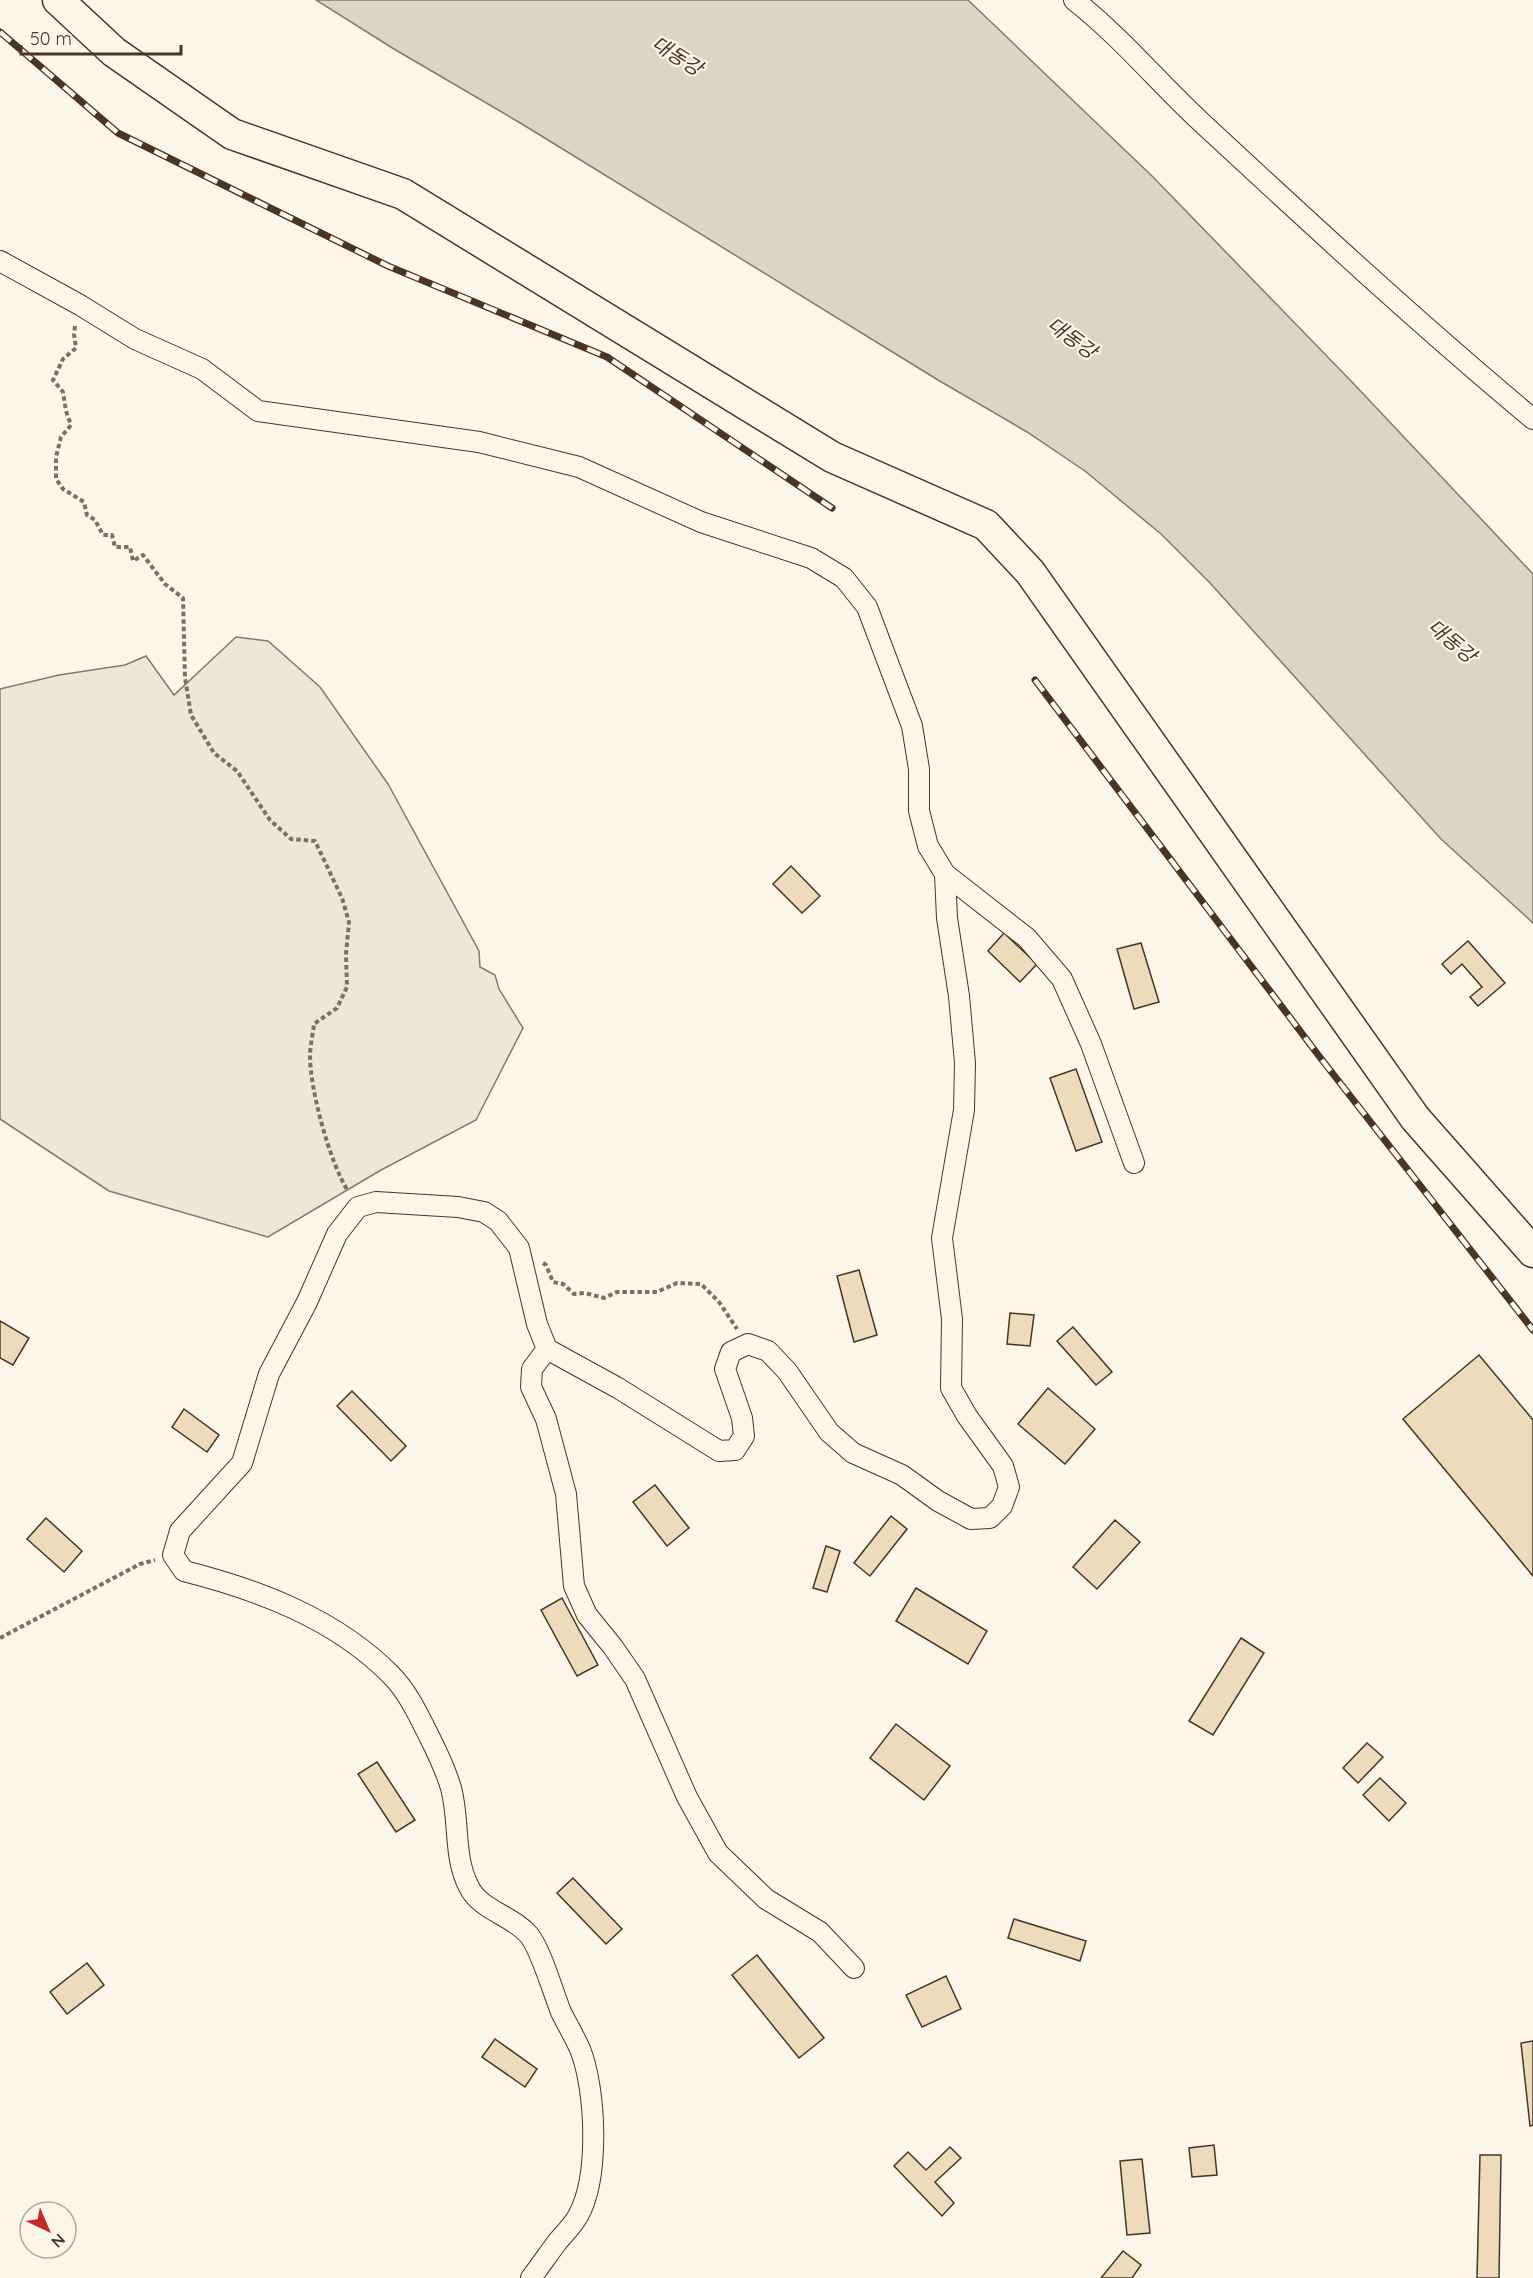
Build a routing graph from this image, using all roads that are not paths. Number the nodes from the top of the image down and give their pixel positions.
1 (58, 0) edge
2 (1074, 0) edge
3 (0, 261) edge
4 (1533, 419) edge
5 (945, 873) junction
6 (1134, 1163) dead end
7 (1533, 1251) edge
8 (547, 1349) junction
9 (854, 1968) dead end
10 (531, 2278) edge

1 - 7 main road
2 - 4 street
3 - 5 street
5 - 6 street
5 - 8 street
8 - 9 street
8 - 10 street

